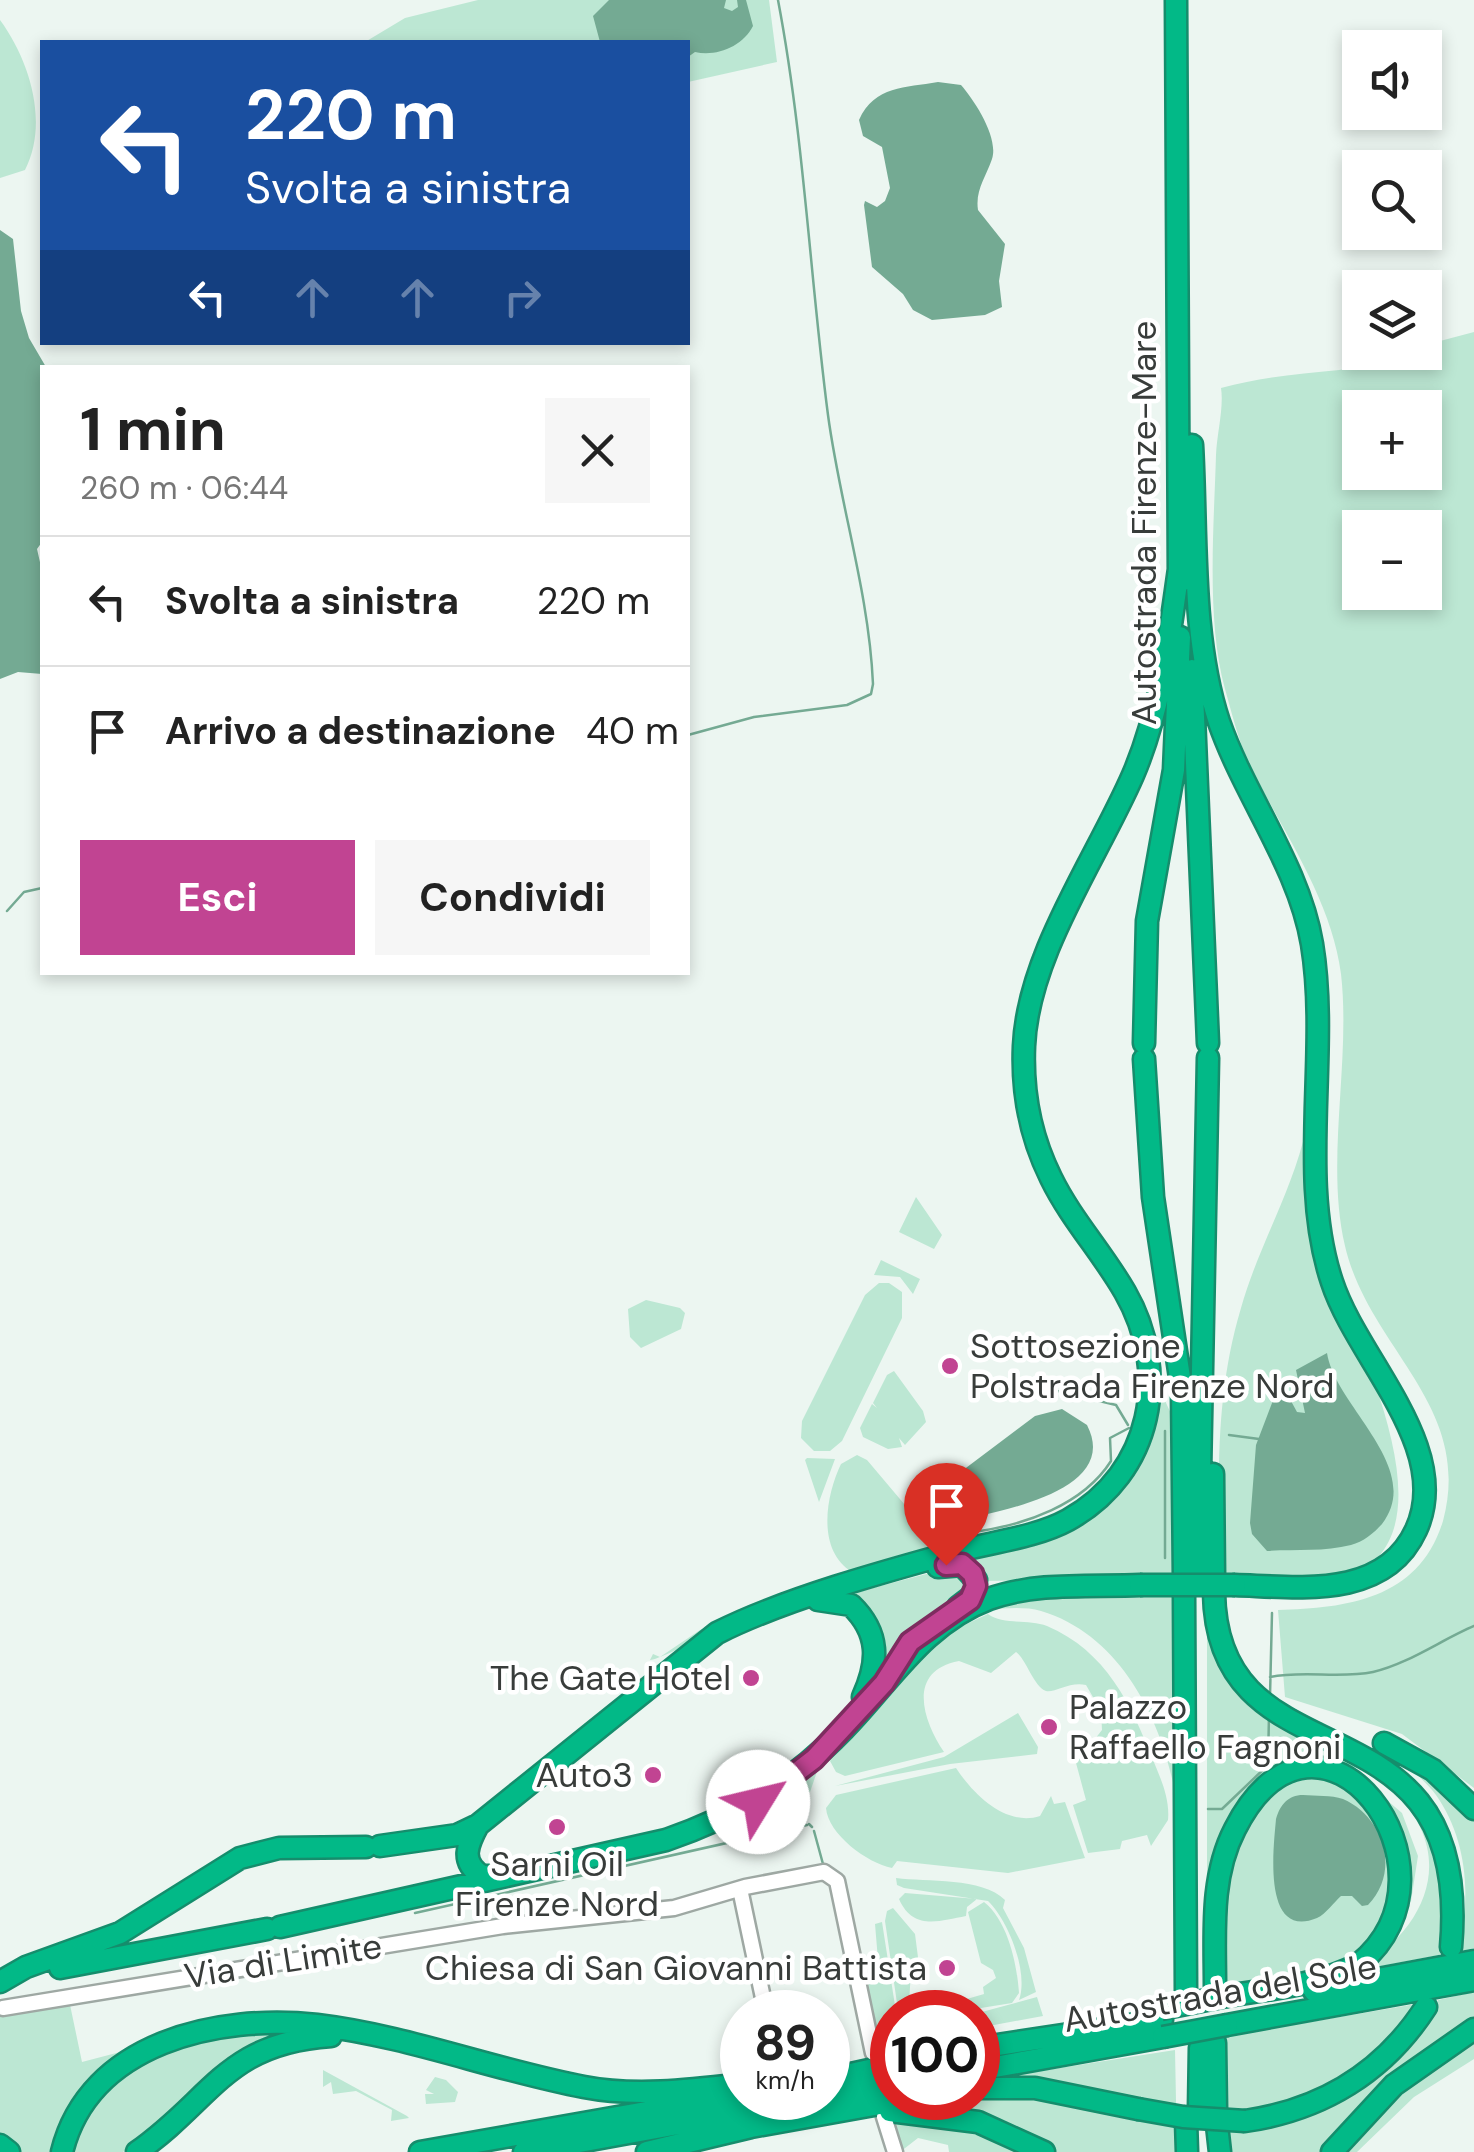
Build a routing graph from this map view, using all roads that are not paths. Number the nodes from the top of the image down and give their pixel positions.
1 (1176, 0) edge
2 (1189, 0) edge
3 (1192, 445) junction
4 (1179, 569) junction
5 (896, 1569) junction
6 (1204, 1585) junction
7 (794, 1604) junction
8 (894, 1670) junction
9 (1291, 1716) junction
10 (851, 1721) junction
11 (1474, 1809) edge
12 (478, 1825) junction
13 (1425, 1872) dead end
14 (508, 1875) junction
15 (740, 1889) junction
16 (1417, 1907) dead end
17 (1451, 1947) dead end
18 (1474, 1961) edge
19 (1474, 1980) edge
20 (761, 1990) edge
21 (1, 1995) edge
22 (1213, 1999) junction
23 (870, 2003) edge
24 (1426, 2007) dead end
25 (1162, 2022) junction
26 (1474, 2028) edge
27 (368, 2034) junction
28 (1000, 2045) edge
29 (1200, 2047) tunnel mouth
30 (1000, 2064) edge
31 (720, 2085) edge
32 (1000, 2088) edge
33 (870, 2090) edge
34 (720, 2099) edge
35 (850, 2112) edge
36 (1201, 2116) junction
37 (794, 2120) edge
38 (885, 2120) edge
39 (777, 2123) junction
40 (682, 2124) junction
41 (0, 2145) edge
42 (1338, 2145) edge
43 (9, 2152) edge
44 (62, 2152) edge
45 (137, 2152) edge
46 (420, 2152) edge
47 (524, 2152) edge
48 (583, 2152) edge
49 (647, 2152) edge
50 (687, 2152) edge
51 (895, 2152) edge
52 (1044, 2152) edge
53 (1186, 2152) edge
54 (1200, 2152) edge
55 (1220, 2152) edge

1 - 4 highway, Autostrada Firenze-Mare
2 - 3 highway, Autostrada Firenze-Mare
3 - 6 highway, Autostrada Firenze-Mare
3 - 6 highway
4 - 5 highway
4 - 6 highway, Autostrada Firenze-Mare
5 - 7 highway
5 - 8 highway
6 - 8 highway, bridge
6 - 9 highway
6 - 22 highway, Autostrada Firenze-Mare
7 - 10 highway
7 - 12 highway
8 - 10 highway
9 - 11 highway
9 - 17 highway
10 - 14 highway
12 - 14 highway
12 - 21 highway
13 - 22 highway
14 - 21 highway
15 - 20 street
15 - 21 street, Via di Limite
15 - 23 street, Via di Limite
16 - 22 highway
18 - 22 highway, Autostrada del Sole
19 - 22 highway, Autostrada del Sole
22 - 25 highway, Autostrada del Sole
24 - 32 highway, bridge
25 - 28 highway, Autostrada del Sole
25 - 30 highway, Autostrada del Sole
26 - 42 highway
27 - 31 highway
27 - 44 highway
27 - 45 highway
29 - 36 highway
33 - 40 highway
34 - 46 highway
35 - 52 highway
36 - 53 highway
36 - 54 highway
36 - 55 highway
37 - 39 highway
38 - 51 street
39 - 49 highway
39 - 50 highway
40 - 47 highway
40 - 48 highway
41 - 43 highway

